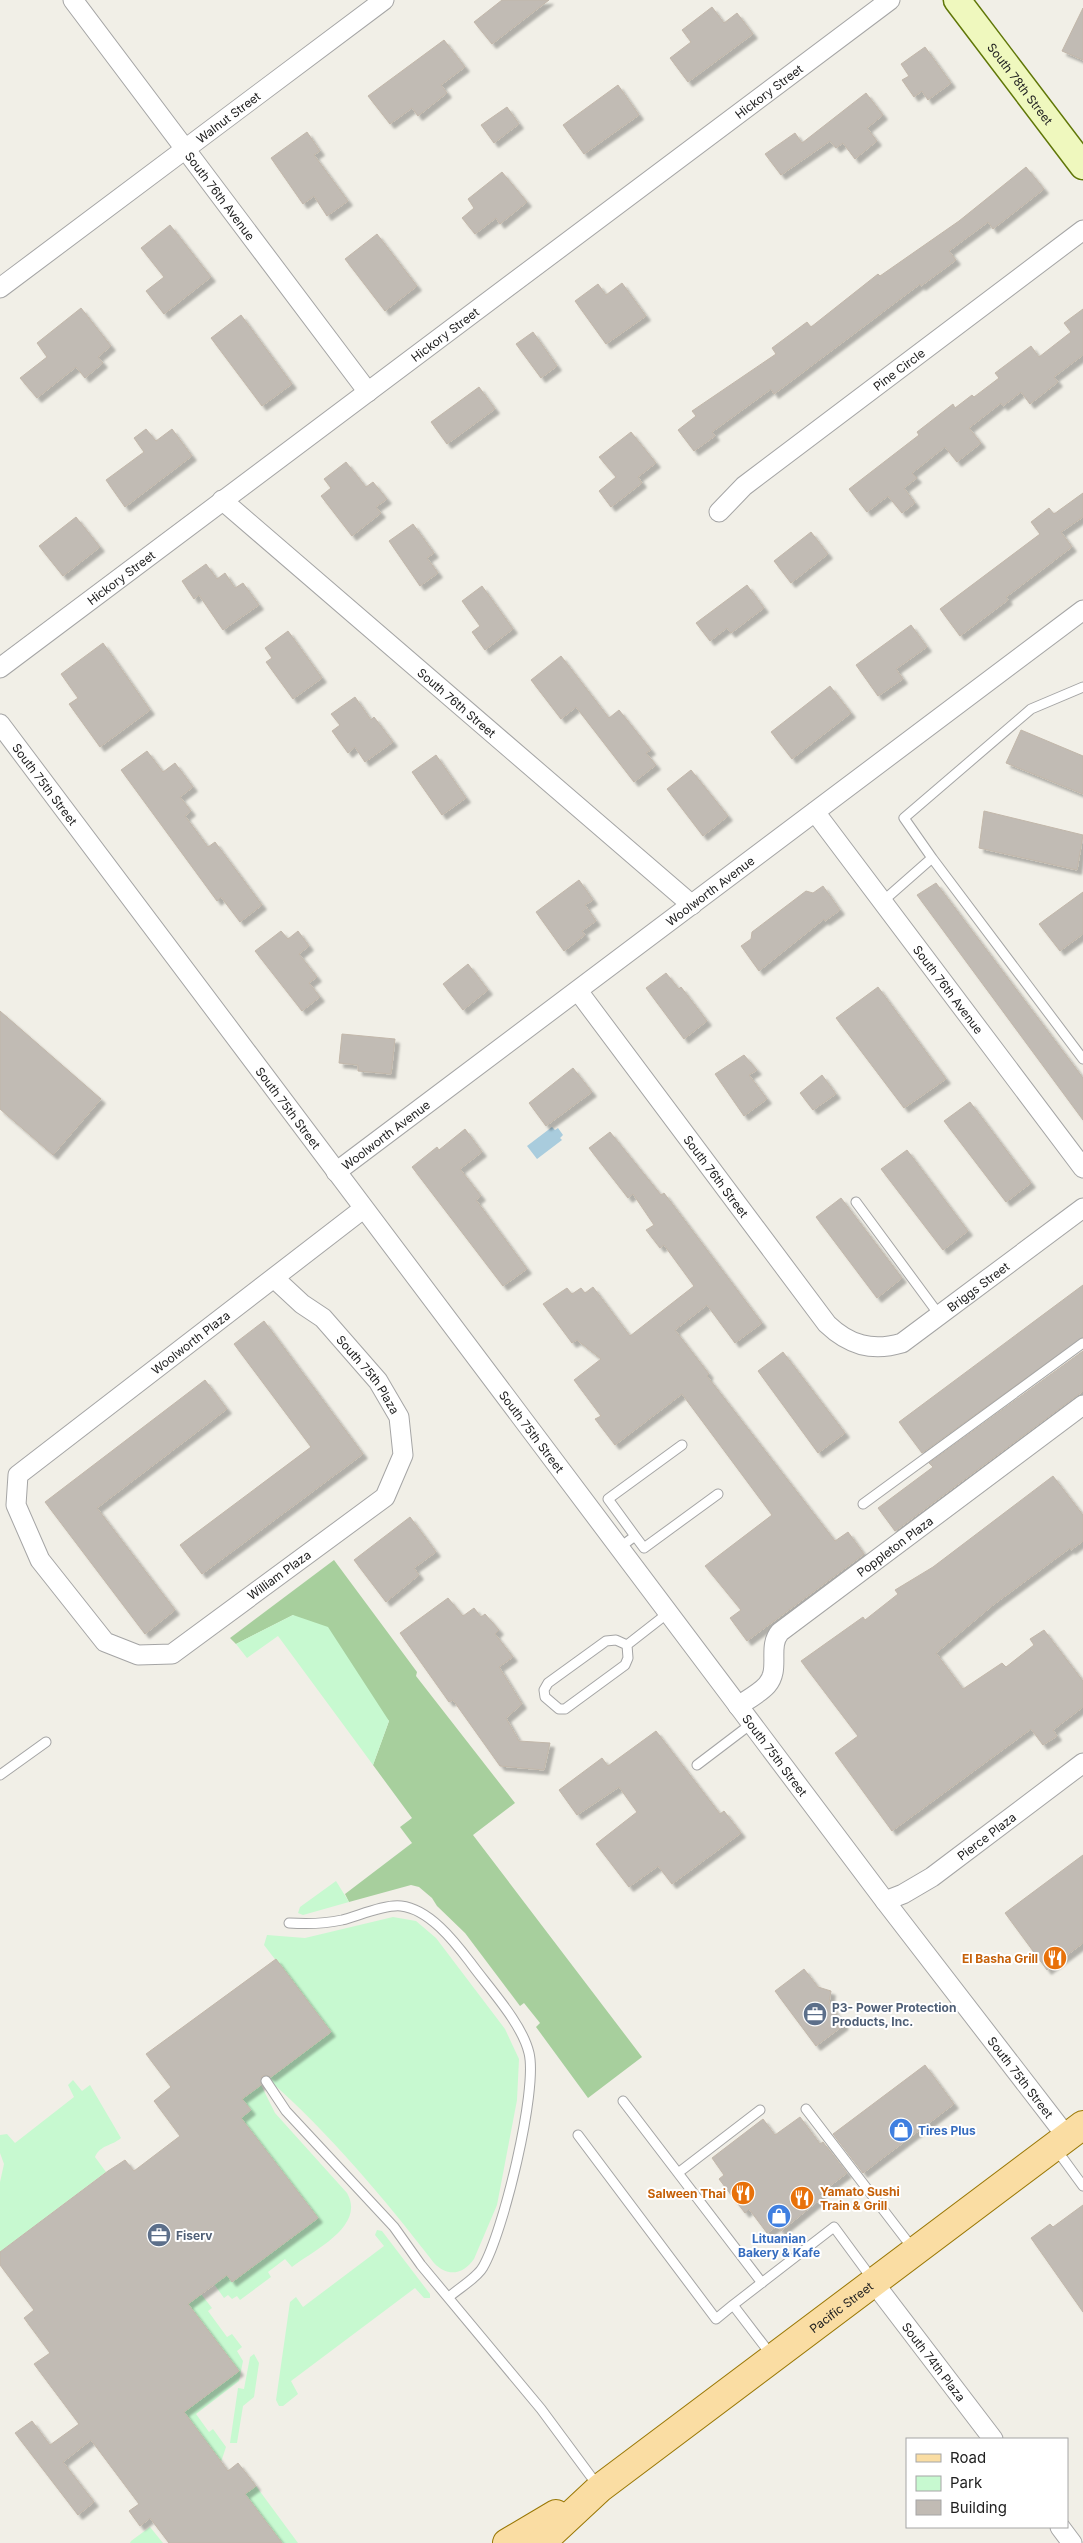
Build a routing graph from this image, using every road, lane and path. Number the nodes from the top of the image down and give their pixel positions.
1 (73, 0) edge
2 (384, 0) edge
3 (890, 0) edge
4 (957, 0) edge
5 (186, 150) junction
6 (1083, 166) edge
7 (1083, 230) edge
8 (0, 288) edge
9 (368, 392) junction
10 (222, 500) junction
11 (719, 512) dead end
12 (1083, 610) edge
13 (0, 668) edge
14 (1083, 687) edge
15 (0, 724) edge
16 (815, 812) junction
17 (932, 858) junction
18 (882, 902) junction
19 (692, 905) junction
20 (578, 991) junction
21 (1083, 1059) edge
22 (1083, 1168) edge
23 (336, 1172) junction
24 (856, 1202) dead end
25 (1083, 1208) edge
26 (363, 1209) junction
27 (274, 1278) junction
28 (940, 1316) junction
29 (1083, 1343) edge
30 (866, 1348) joint
31 (1083, 1405) edge
32 (682, 1445) dead end
33 (718, 1494) dead end
34 (385, 1497) joint
35 (863, 1504) dead end
36 (635, 1536) junction
37 (618, 1548) junction
38 (668, 1613) junction
39 (627, 1645) junction
40 (172, 1654) joint
41 (738, 1706) junction
42 (751, 1724) junction
43 (46, 1742) dead end
44 (1083, 1763) edge
45 (697, 1766) dead end
46 (0, 1775) edge
47 (885, 1902) junction
48 (289, 1923) dead end
49 (266, 2081) dead end
50 (623, 2101) dead end
51 (806, 2109) dead end
52 (760, 2110) dead end
53 (578, 2135) dead end
54 (1068, 2136) edge
55 (678, 2173) junction
56 (1083, 2186) edge
57 (915, 2252) junction
58 (874, 2282) junction
59 (762, 2283) junction
60 (449, 2297) junction
61 (733, 2305) junction
62 (773, 2358) junction
63 (993, 2438) edge
64 (600, 2488) junction
65 (1061, 2528) edge
66 (507, 2543) edge
67 (541, 2543) edge
68 (1072, 2543) edge

1 - 5 street, South 76th Avenue
2 - 5 street, Walnut Street
3 - 9 street, Hickory Street
4 - 6 main road, South 78th Street
5 - 8 street, Walnut Street
5 - 9 street, South 76th Avenue
7 - 11 street, Pine Circle
9 - 10 street, Hickory Street
10 - 13 street, Hickory Street
10 - 19 street, South 76th Street
12 - 16 street, Woolworth Avenue
14 - 17 lane
15 - 23 street, South 75th Street
16 - 18 street, South 76th Avenue
16 - 19 street, Woolworth Avenue
17 - 18 lane
17 - 21 lane
18 - 22 street, South 76th Avenue
19 - 20 street, Woolworth Avenue
20 - 23 street, Woolworth Avenue
20 - 30 street, South 76th Street
23 - 26 street, South 75th Street
24 - 28 lane
25 - 28 street, Briggs Street
26 - 27 street, Woolworth Plaza
26 - 37 street, South 75th Street
27 - 34 street, South 75th Plaza
27 - 40 street, Woolworth Plaza
28 - 30 street, Briggs Street
29 - 35 lane
31 - 41 street, Poppleton Plaza
32 - 36 lane
33 - 36 lane
34 - 40 street, William Plaza
36 - 37 lane
37 - 38 street, South 75th Street
38 - 39 lane
38 - 41 street, South 75th Street
39 - 39 lane
41 - 42 street, South 75th Street
42 - 45 lane
42 - 47 street, South 75th Street
43 - 46 lane
44 - 47 street, Pierce Plaza
47 - 54 street, South 75th Street
48 - 60 lane
49 - 60 lane
50 - 55 lane
51 - 57 lane
52 - 55 lane
53 - 61 lane
54 - 56 lane
54 - 57 main road, Pacific Street
55 - 59 lane
57 - 58 main road, Pacific Street
58 - 59 lane
58 - 62 main road, Pacific Street
58 - 63 street, South 74th Plaza
59 - 61 lane
60 - 64 lane
61 - 62 lane
62 - 64 main road, Pacific Street
64 - 66 main road, Pacific Street
64 - 67 main road, Pacific Street
65 - 68 street

